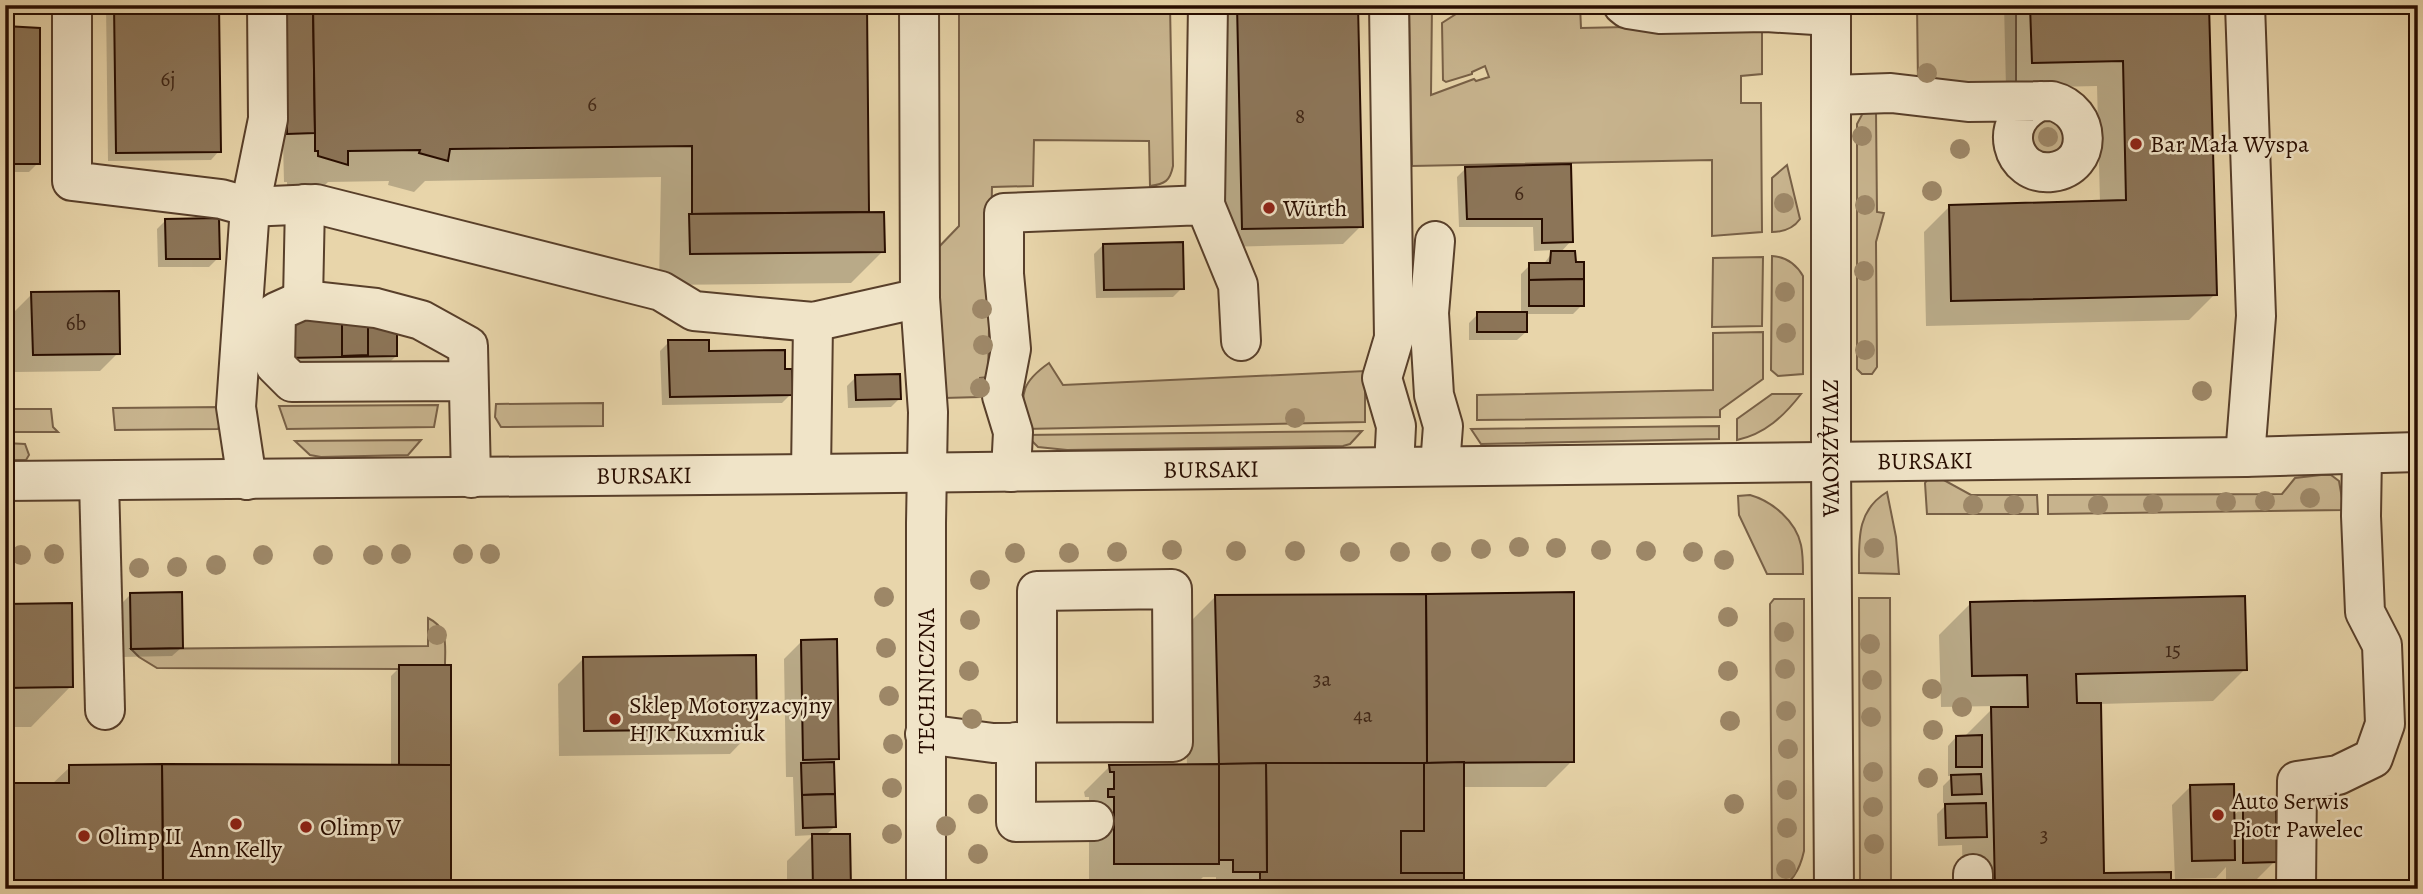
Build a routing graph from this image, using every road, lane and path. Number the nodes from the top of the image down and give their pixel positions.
1 (72, 5) edge
2 (267, 5) edge
3 (919, 5) edge
4 (1208, 5) edge
5 (1389, 5) edge
6 (1623, 5) edge
7 (2245, 5) edge
8 (1831, 11) edge
9 (1832, 95) junction
10 (2040, 101) junction
11 (1968, 102) junction
12 (2022, 161) junction
13 (304, 205) junction
14 (1205, 205) junction
15 (250, 207) junction
16 (1435, 241) dead end
17 (920, 298) junction
18 (303, 300) junction
19 (813, 322) junction
20 (1241, 341) dead end
21 (468, 381) junction
22 (2418, 452) edge
23 (2361, 454) junction
24 (2245, 457) junction
25 (1831, 461) junction
26 (1440, 466) junction
27 (1394, 467) junction
28 (1011, 472) junction
29 (926, 473) junction
30 (811, 474) junction
31 (471, 478) junction
32 (247, 480) junction
33 (5, 481) edge
34 (99, 481) junction
35 (105, 710) dead end
36 (925, 734) junction
37 (1027, 742) junction
38 (1094, 821) dead end
39 (926, 889) edge
40 (1834, 889) edge
41 (2296, 889) edge

1 - 15 street
2 - 15 street
3 - 17 street, TECHNICZNA
4 - 14 street
5 - 27 street
6 - 8 street
7 - 24 street
8 - 9 street, ZWIĄZKOWA
9 - 11 street
9 - 25 street, ZWIĄZKOWA
10 - 11 street
10 - 12 street
10 - 12 street
11 - 12 street
13 - 15 street
13 - 18 street
13 - 19 street
14 - 20 street
14 - 28 street
15 - 32 street
16 - 26 street
17 - 19 street
17 - 29 street, TECHNICZNA
18 - 21 street
18 - 21 street
19 - 30 street
21 - 31 street
22 - 23 street, BURSAKI
23 - 24 street, BURSAKI
23 - 41 street
24 - 25 street, BURSAKI
25 - 26 street, BURSAKI
25 - 40 street, ZWIĄZKOWA
26 - 27 street, BURSAKI
27 - 28 street, BURSAKI
28 - 29 street, BURSAKI
29 - 30 street, BURSAKI
29 - 36 street, TECHNICZNA
30 - 31 street, BURSAKI
31 - 32 street, BURSAKI
32 - 34 street, BURSAKI
33 - 34 street, BURSAKI
34 - 35 street
36 - 37 street
36 - 39 street, TECHNICZNA
37 - 37 street
37 - 38 street

